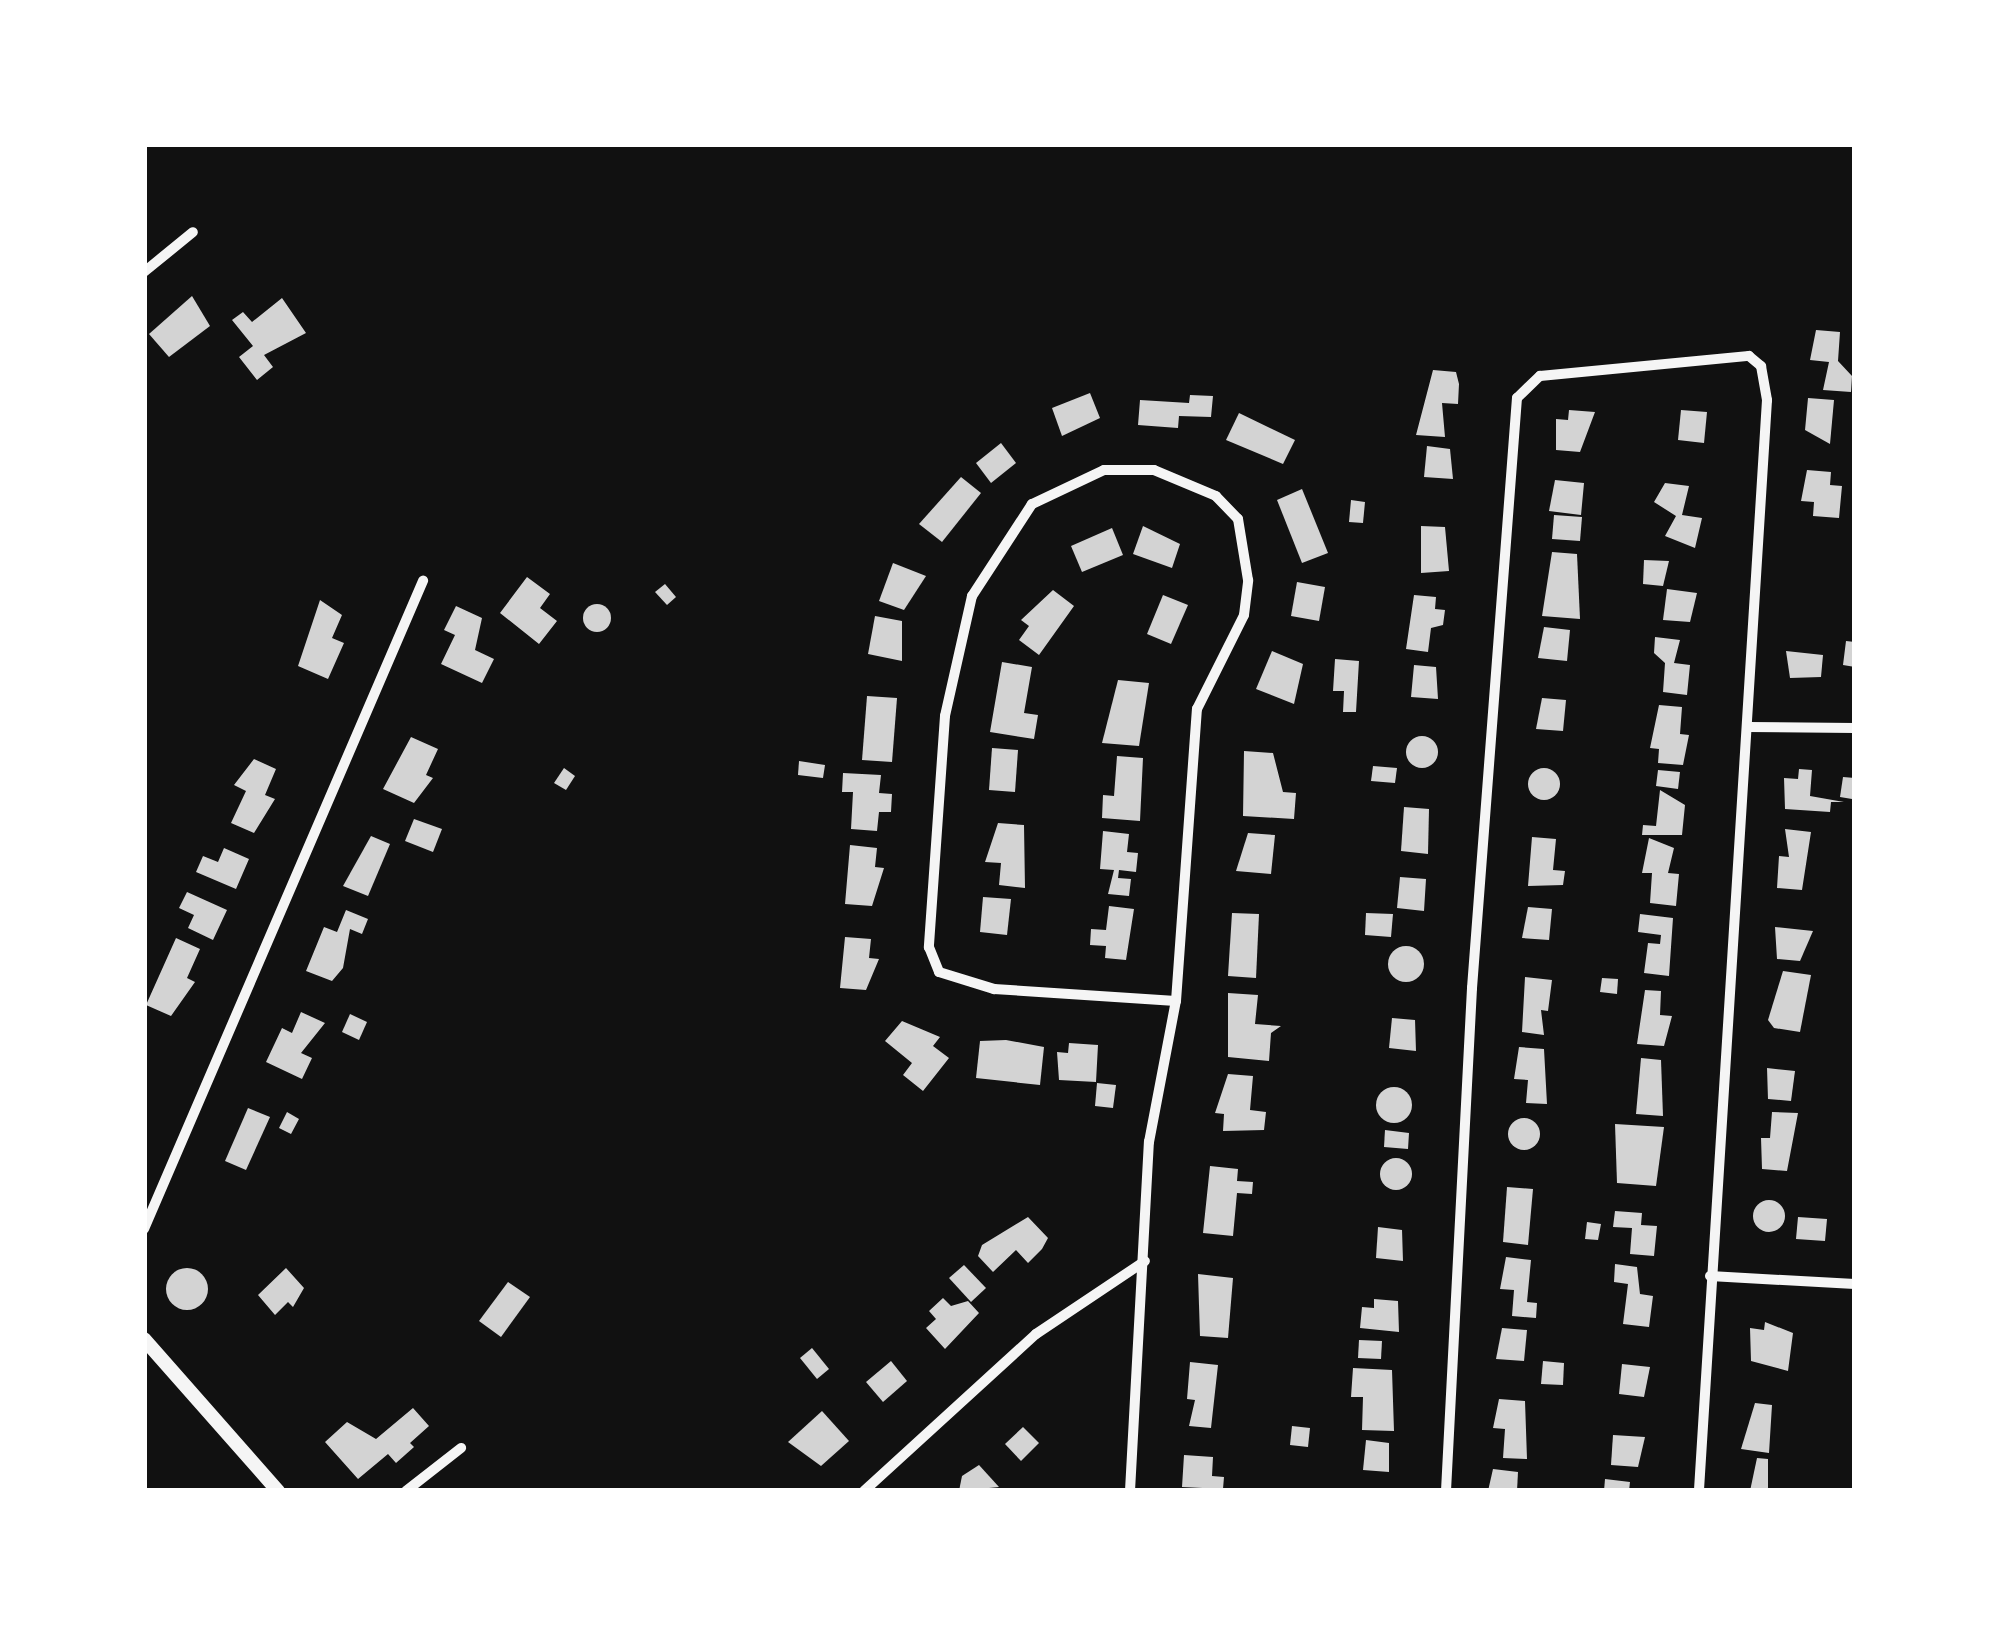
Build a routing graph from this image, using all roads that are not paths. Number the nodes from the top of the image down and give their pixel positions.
1 (193, 232) dead end
2 (144, 272) edge
3 (423, 581) dead end
4 (1748, 727) junction
5 (1855, 728) edge
6 (1176, 1001) junction
7 (144, 1229) edge
8 (1145, 1261) junction
9 (1709, 1276) junction
10 (1855, 1284) edge
11 (144, 1340) edge
12 (460, 1448) dead end
13 (278, 1491) edge
14 (406, 1491) edge
15 (864, 1491) edge
16 (1130, 1491) edge
17 (1446, 1491) edge
18 (1699, 1491) edge

1 - 2 street
3 - 7 street
4 - 5 street
4 - 9 street
4 - 17 street
6 - 6 street
6 - 8 street
8 - 15 street
8 - 16 street
9 - 10 street
9 - 18 street
11 - 13 main road
12 - 14 street

